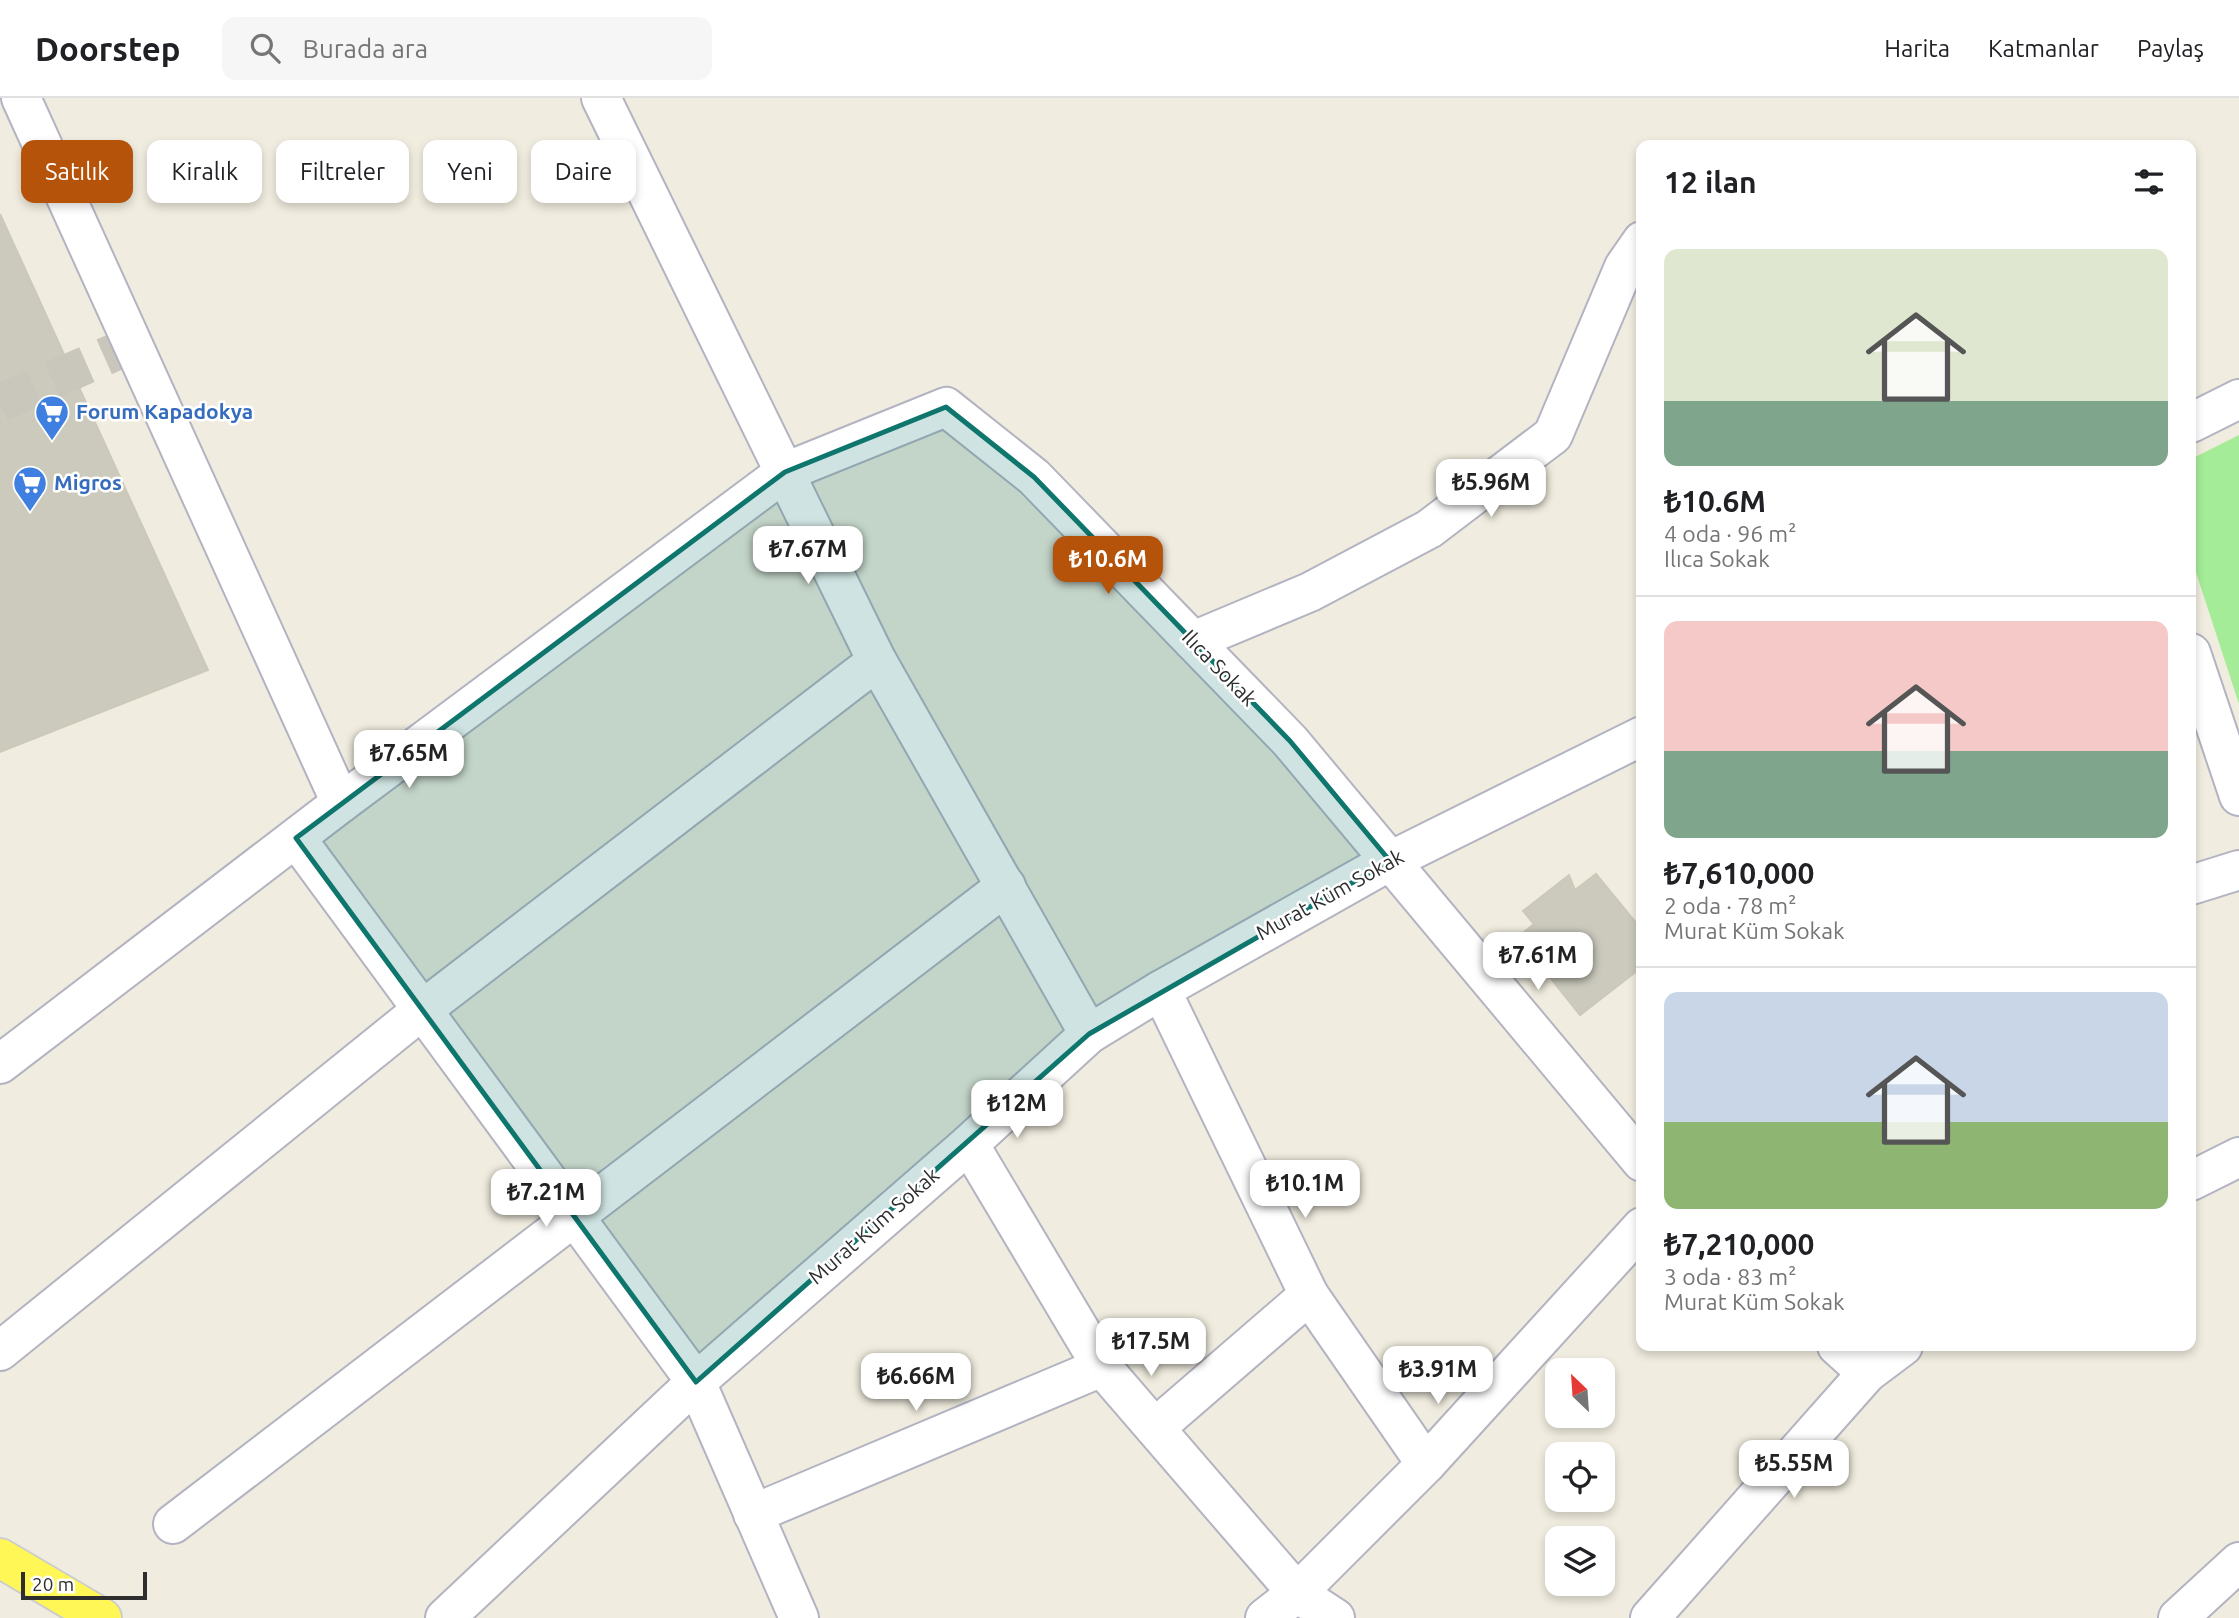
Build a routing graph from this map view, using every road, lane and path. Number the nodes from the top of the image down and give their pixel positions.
1 (21, 98) edge
2 (601, 98) edge
3 (1636, 250) edge
4 (2239, 400) edge
5 (2196, 421) edge
6 (785, 472) junction
7 (1193, 641) junction
8 (877, 661) junction
9 (2196, 668) edge
10 (1636, 739) edge
11 (2239, 796) edge
12 (341, 803) junction
13 (296, 838) junction
14 (1390, 861) junction
15 (2239, 870) edge
16 (2196, 883) edge
17 (1006, 886) junction
18 (1161, 990) junction
19 (422, 1010) junction
20 (1089, 1034) junction
21 (0, 1064) edge
22 (969, 1144) junction
23 (1636, 1155) edge
24 (2239, 1157) edge
25 (2196, 1178) edge
26 (574, 1216) junction
27 (1636, 1234) edge
28 (1309, 1294) junction
29 (1843, 1351) edge
30 (1896, 1351) edge
31 (0, 1352) edge
32 (1102, 1367) junction
33 (1867, 1373) junction
34 (696, 1381) junction
35 (1155, 1428) junction
36 (1426, 1464) junction
37 (753, 1514) junction
38 (173, 1524) dead end
39 (0, 1558) edge
40 (2239, 1562) edge
41 (1297, 1593) junction
42 (103, 1618) edge
43 (445, 1618) edge
44 (799, 1618) edge
45 (1265, 1618) edge
46 (1335, 1618) edge
47 (1650, 1618) edge
48 (2178, 1618) edge

1 - 12 street
2 - 6 street
3 - 7 street
4 - 5 street
6 - 7 street, Ilıca Sokak
6 - 8 street
6 - 12 street
7 - 14 street, Ilıca Sokak
8 - 17 street
8 - 19 street
9 - 11 street
10 - 14 street, Murat Küm Sokak
12 - 13 street
13 - 19 street
13 - 21 street
14 - 18 street, Murat Küm Sokak
14 - 23 street, Ilıca Sokak
15 - 16 street
17 - 20 street
17 - 26 street
18 - 20 street, Murat Küm Sokak
18 - 28 street
19 - 26 street
19 - 31 street
20 - 22 street, Murat Küm Sokak
22 - 32 street
22 - 34 street, Murat Küm Sokak
24 - 25 street
26 - 34 street
26 - 38 street
27 - 36 street
28 - 35 street
28 - 36 street
29 - 33 street
30 - 33 street
32 - 35 street
32 - 37 street
33 - 47 street
34 - 37 street
34 - 43 street, Murat Küm Sokak
35 - 41 street
36 - 41 street
37 - 44 street
39 - 42 main road
40 - 48 street
41 - 45 street
41 - 46 street

